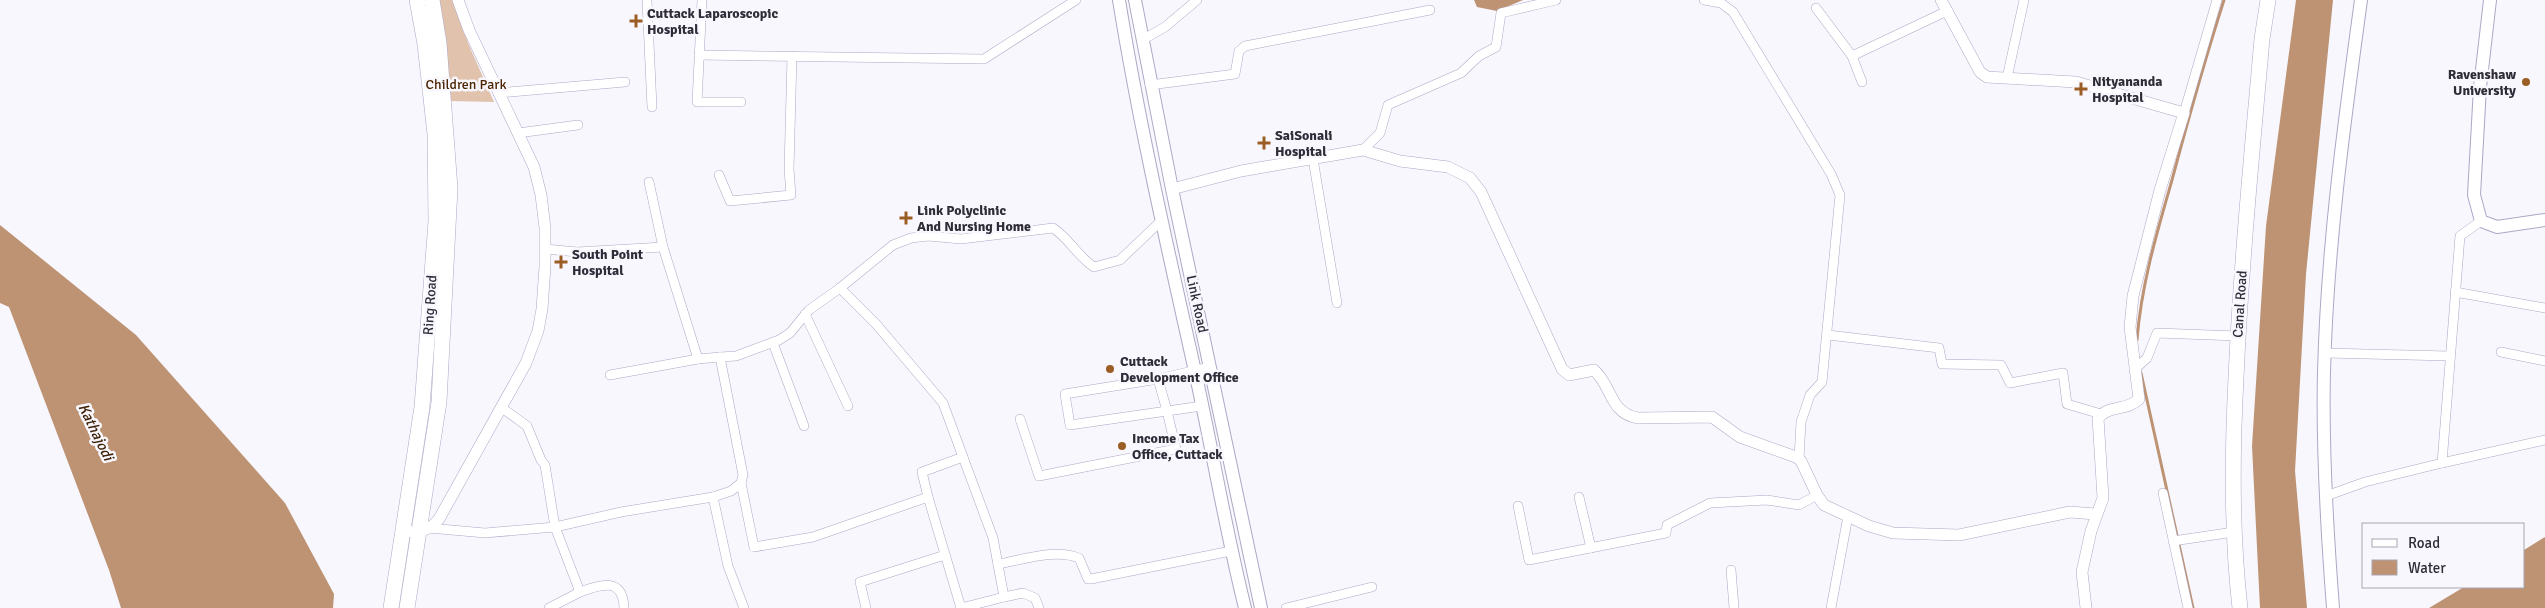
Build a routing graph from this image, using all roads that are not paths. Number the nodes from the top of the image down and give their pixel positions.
1 (417, 0) edge
2 (432, 0) edge
3 (458, 0) edge
4 (647, 0) edge
5 (702, 0) edge
6 (1076, 0) edge
7 (1197, 0) edge
8 (1556, 0) edge
9 (1704, 0) edge
10 (1941, 0) edge
11 (2024, 0) edge
12 (2217, 0) edge
13 (2268, 0) edge
14 (2361, 0) edge
15 (2490, 0) edge
16 (1135, 3) edge
17 (1120, 4) edge
18 (1816, 8) dead end
19 (1430, 10) dead end
20 (1948, 11) junction
21 (1142, 40) junction
22 (699, 54) junction
23 (792, 56) junction
24 (1852, 56) junction
25 (2007, 78) junction
26 (625, 82) dead end
27 (1862, 82) dead end
28 (1150, 85) junction
29 (498, 93) junction
30 (741, 102) dead end
31 (652, 107) dead end
32 (2184, 113) junction
33 (578, 125) dead end
34 (518, 133) junction
35 (1363, 150) junction
36 (1313, 159) junction
37 (719, 175) dead end
38 (649, 182) dead end
39 (1172, 189) junction
40 (1162, 220) junction
41 (2545, 220) edge
42 (2481, 221) junction
43 (663, 247) junction
44 (544, 248) junction
45 (840, 288) junction
46 (2455, 292) junction
47 (1337, 303) dead end
48 (2545, 308) edge
49 (805, 314) junction
50 (1828, 335) junction
51 (2238, 336) junction
52 (773, 343) junction
53 (2501, 352) dead end
54 (2324, 353) junction
55 (2449, 356) junction
56 (720, 357) junction
57 (698, 358) junction
58 (2545, 361) edge
59 (1210, 367) junction
60 (1195, 370) junction
61 (2134, 370) junction
62 (610, 375) dead end
63 (1158, 379) junction
64 (848, 406) dead end
65 (1202, 406) junction
66 (502, 408) junction
67 (1167, 411) junction
68 (2101, 414) junction
69 (1020, 419) dead end
70 (804, 426) dead end
71 (2545, 440) edge
72 (964, 457) junction
73 (1799, 459) junction
74 (2442, 463) junction
75 (741, 483) junction
76 (2163, 493) dead end
77 (1817, 495) junction
78 (2326, 496) junction
79 (713, 497) junction
80 (928, 497) junction
81 (1580, 497) dead end
82 (1518, 506) dead end
83 (2096, 514) junction
84 (1848, 516) junction
85 (555, 527) junction
86 (403, 531) junction
87 (424, 531) junction
88 (2234, 532) junction
89 (2173, 541) junction
90 (1591, 548) junction
91 (1231, 551) junction
92 (945, 555) junction
93 (998, 564) junction
94 (1731, 570) dead end
95 (1372, 587) dead end
96 (580, 592) junction
97 (1004, 597) junction
98 (391, 608) edge
99 (407, 608) edge
100 (549, 608) edge
101 (624, 608) edge
102 (744, 608) edge
103 (866, 608) edge
104 (961, 608) edge
105 (1039, 608) edge
106 (1245, 608) edge
107 (1262, 608) edge
108 (1286, 608) edge
109 (1734, 608) edge
110 (1831, 608) edge
111 (2086, 608) edge
112 (2188, 608) edge
113 (2240, 608) edge
114 (2333, 608) edge

1 - 86 main road, Ring Road
2 - 87 main road, Ring Road
3 - 29 street
4 - 31 street
5 - 22 street
6 - 23 street
7 - 21 street
8 - 35 street
9 - 50 street
10 - 20 street
11 - 25 street
12 - 32 street
13 - 51 main road, Canal Road
14 - 54 main road
15 - 42 main road
16 - 17 main road
16 - 21 main road, Link Road
17 - 40 main road, Link Road
18 - 24 street
19 - 28 street
20 - 24 street
20 - 25 street
21 - 28 main road, Link Road
22 - 23 street
22 - 30 street
23 - 37 street
24 - 27 street
25 - 32 street
26 - 29 street
28 - 39 main road, Link Road
29 - 34 street
32 - 61 street
33 - 34 street
34 - 44 street
35 - 36 street
35 - 73 street
36 - 39 street
36 - 47 street
38 - 43 street
39 - 59 main road, Link Road
40 - 45 street
40 - 60 main road, Link Road
41 - 42 main road
42 - 46 street
43 - 44 street
43 - 57 street
44 - 66 street
45 - 49 street
45 - 72 street
46 - 48 street
46 - 55 street
49 - 52 street
49 - 64 street
50 - 68 street
50 - 73 street
51 - 61 street
51 - 88 main road, Canal Road
52 - 56 street
52 - 70 street
53 - 58 street
54 - 55 street
54 - 78 main road
55 - 74 street
56 - 57 street
56 - 75 street
57 - 62 street
59 - 60 street
59 - 107 main road, Link Road
60 - 63 street
60 - 65 main road, Link Road
61 - 68 street
63 - 67 street
63 - 67 street
65 - 67 street
65 - 91 main road, Link Road
66 - 85 street
66 - 87 street
67 - 69 street
68 - 83 street
71 - 74 street
72 - 80 street
72 - 93 street
73 - 77 street
74 - 78 street
75 - 79 street
75 - 80 street
76 - 89 street
77 - 84 street
77 - 90 street
78 - 114 main road
79 - 85 street
79 - 102 street
80 - 92 street
81 - 90 street
82 - 90 street
83 - 84 street
83 - 111 street
84 - 110 street
85 - 87 street
85 - 96 street
86 - 87 street
86 - 98 main road, Ring Road
87 - 99 main road, Ring Road
88 - 89 street
88 - 113 main road, Canal Road
89 - 112 street
91 - 93 street
91 - 106 main road, Link Road
92 - 103 street
92 - 104 street
93 - 97 street
94 - 109 street
95 - 108 street
96 - 100 street
96 - 101 street
97 - 104 street
97 - 105 street

